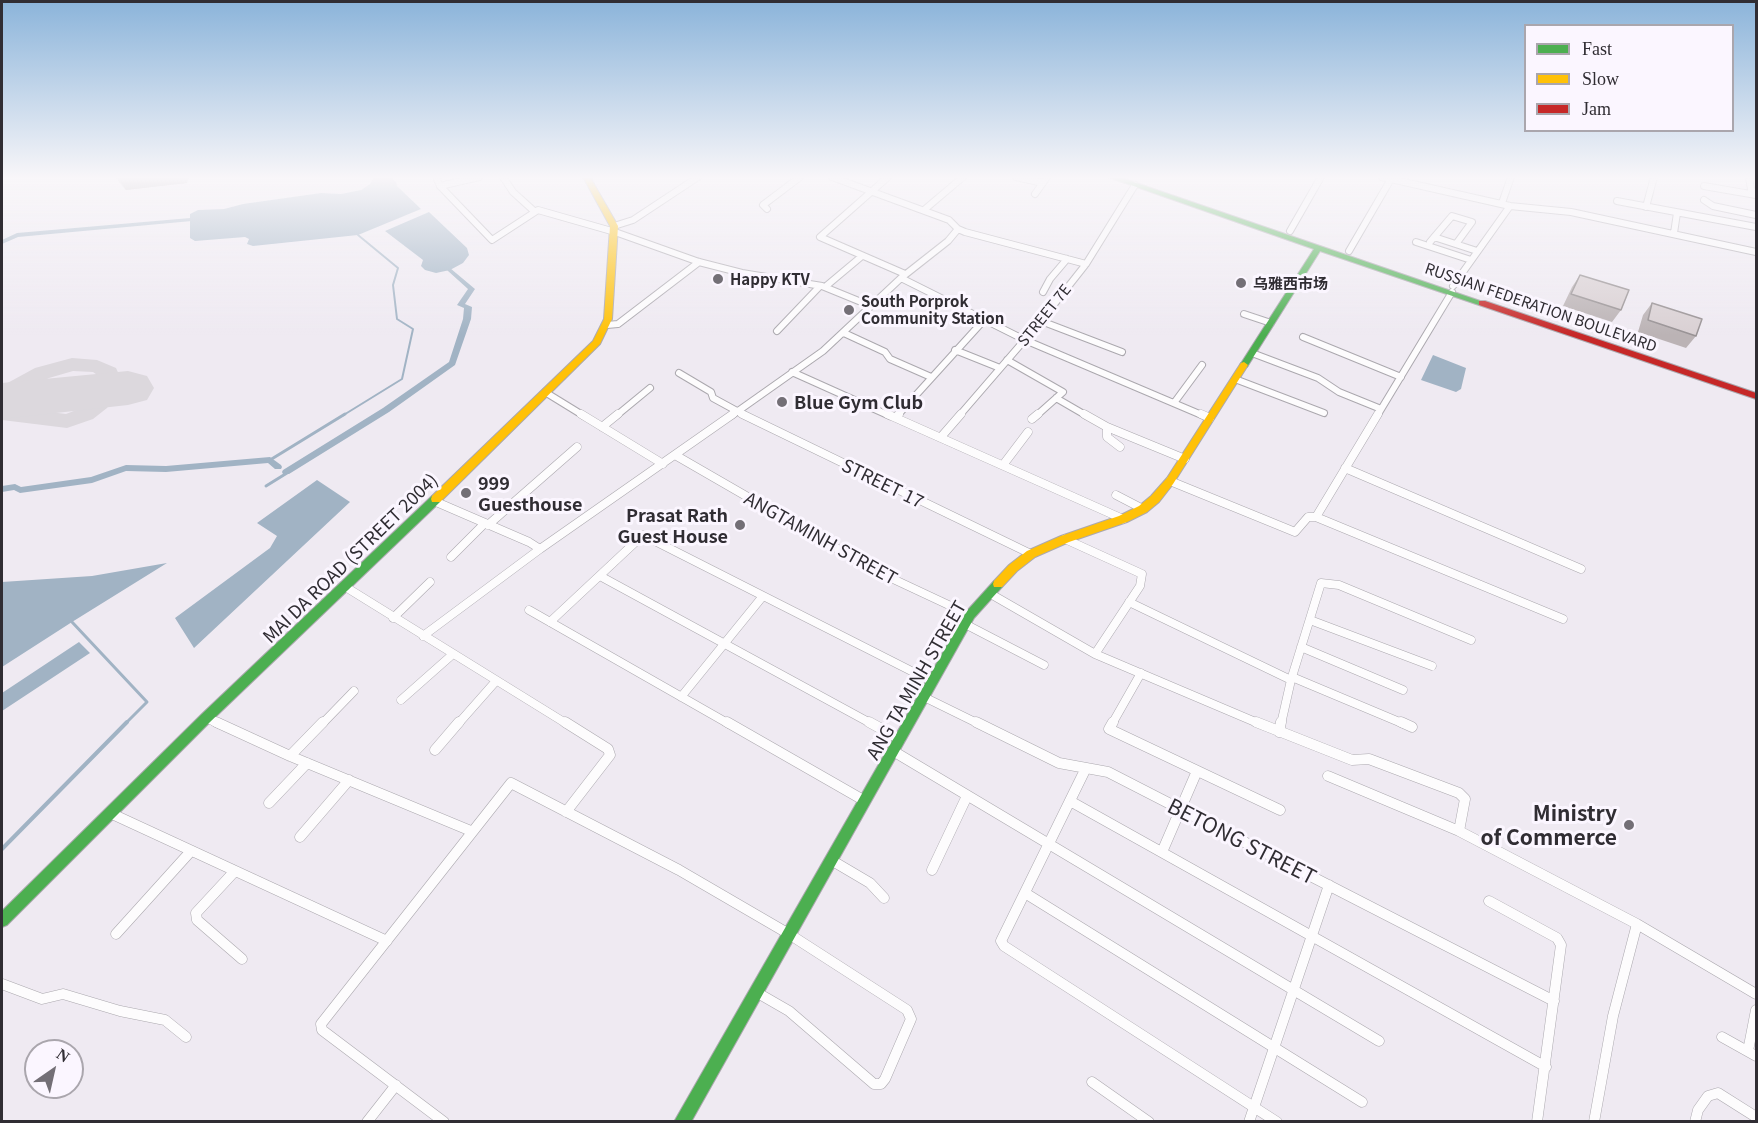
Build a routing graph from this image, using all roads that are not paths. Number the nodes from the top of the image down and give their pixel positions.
1 (482, 229) edge
2 (507, 229) edge
3 (614, 229) edge
4 (615, 229) edge
5 (826, 229) edge
6 (958, 229) edge
7 (959, 229) edge
8 (1106, 229) edge
9 (1272, 229) edge
10 (1284, 229) edge
11 (1362, 229) edge
12 (1441, 229) edge
13 (1467, 229) edge
14 (1493, 229) edge
15 (1656, 229) edge
16 (1675, 229) edge
17 (1290, 231) joint
18 (1674, 233) junction
19 (1416, 242) dead end
20 (1456, 244) junction
21 (1319, 247) junction
22 (1349, 251) junction
23 (1477, 252) junction
24 (1756, 252) edge
25 (862, 256) junction
26 (1067, 259) junction
27 (1471, 260) junction
28 (699, 262) junction
29 (1086, 264) junction
30 (903, 276) junction
31 (822, 286) junction
32 (1452, 289) junction
33 (1043, 292) dead end
34 (871, 306) junction
35 (1244, 314) dead end
36 (985, 319) junction
37 (1041, 321) junction
38 (1271, 323) junction
39 (607, 324) junction
40 (777, 331) dead end
41 (844, 333) junction
42 (1304, 338) dead end
43 (1025, 340) junction
44 (955, 350) junction
45 (1122, 352) dead end
46 (1252, 353) junction
47 (1007, 360) junction
48 (1202, 366) dead end
49 (1000, 368) junction
50 (792, 372) junction
51 (679, 373) dead end
52 (931, 377) junction
53 (1401, 377) junction
54 (1235, 379) junction
55 (650, 388) dead end
56 (1756, 388) edge
57 (545, 393) junction
58 (1756, 396) edge
59 (1056, 398) junction
60 (1174, 403) junction
61 (1381, 409) junction
62 (736, 411) junction
63 (1324, 413) dead end
64 (896, 417) junction
65 (1210, 418) junction
66 (1032, 419) dead end
67 (602, 427) junction
68 (1107, 427) junction
69 (1028, 432) dead end
70 (941, 437) junction
71 (577, 447) dead end
72 (1120, 447) dead end
73 (675, 455) junction
74 (1185, 459) junction
75 (663, 464) junction
76 (1003, 465) junction
77 (1345, 468) junction
78 (1170, 481) junction
79 (1116, 495) dead end
80 (434, 501) junction
81 (1143, 509) junction
82 (1316, 517) junction
83 (1123, 519) junction
84 (487, 524) junction
85 (1065, 538) junction
86 (540, 549) junction
87 (1030, 554) junction
88 (451, 557) dead end
89 (1581, 569) dead end
90 (600, 576) junction
91 (430, 582) dead end
92 (344, 586) junction
93 (989, 593) junction
94 (763, 596) junction
95 (1129, 602) junction
96 (528, 610) dead end
97 (393, 618) junction
98 (1563, 619) dead end
99 (968, 620) junction
100 (1310, 620) junction
101 (550, 622) junction
102 (423, 636) junction
103 (1471, 640) dead end
104 (724, 644) junction
105 (1301, 647) junction
106 (453, 654) junction
107 (1095, 654) junction
108 (1044, 665) dead end
109 (1432, 666) dead end
110 (1141, 673) junction
111 (1291, 679) junction
112 (496, 681) junction
113 (933, 682) junction
114 (1403, 690) dead end
115 (354, 691) dead end
116 (924, 697) junction
117 (681, 698) junction
118 (401, 700) dead end
119 (206, 718) junction
120 (1412, 728) dead end
121 (1279, 732) junction
122 (900, 739) junction
123 (435, 750) dead end
124 (893, 751) junction
125 (290, 756) junction
126 (307, 763) junction
127 (1086, 768) junction
128 (1197, 771) junction
129 (1328, 776) dead end
130 (348, 780) junction
131 (967, 796) junction
132 (865, 801) junction
133 (1070, 801) junction
134 (269, 803) dead end
135 (1180, 809) junction
136 (1280, 810) dead end
137 (566, 812) junction
138 (111, 813) junction
139 (471, 831) junction
140 (1459, 831) junction
141 (300, 837) dead end
142 (1048, 846) junction
143 (191, 851) junction
144 (1162, 852) junction
145 (831, 860) junction
146 (932, 870) dead end
147 (234, 872) junction
148 (1329, 885) junction
149 (1025, 893) junction
150 (884, 898) dead end
151 (1489, 901) dead end
152 (2, 920) edge
153 (1637, 924) junction
154 (116, 934) dead end
155 (789, 934) junction
156 (1312, 936) junction
157 (387, 941) junction
158 (242, 959) dead end
159 (2, 984) edge
160 (1294, 990) junction
161 (756, 992) junction
162 (1756, 994) edge
163 (1554, 1001) junction
164 (1756, 1010) edge
165 (186, 1037) dead end
166 (1722, 1037) dead end
167 (1379, 1041) dead end
168 (1275, 1046) junction
169 (1752, 1053) edge
170 (1546, 1067) junction
171 (1092, 1082) dead end
172 (396, 1085) junction
173 (1362, 1102) dead end
174 (1254, 1108) junction
175 (1756, 1117) edge
176 (367, 1122) edge
177 (444, 1122) edge
178 (682, 1122) edge
179 (1149, 1122) edge
180 (1249, 1122) edge
181 (1277, 1122) edge
182 (1537, 1122) edge
183 (1594, 1122) edge
184 (1695, 1122) edge

1 - 2 street
3 - 39 main road, MAI DA ROAD (STREET 2004)
4 - 28 street
5 - 25 street
6 - 30 street
7 - 26 street
8 - 29 street, STREET 7E
9 - 21 main road, RUSSIAN FEDERATION BOULEVARD
10 - 17 main road, RUSSIAN FEDERATION BOULEVARD
11 - 22 street
12 - 20 street
13 - 20 street
14 - 23 street
15 - 18 street
16 - 18 street
17 - 22 main road, RUSSIAN FEDERATION BOULEVARD
18 - 24 street
19 - 27 street
20 - 23 street
21 - 32 main road, RUSSIAN FEDERATION BOULEVARD
21 - 38 main road, ANG TA MINH STREET
22 - 32 main road, RUSSIAN FEDERATION BOULEVARD
23 - 27 street
25 - 30 street
25 - 31 street
26 - 29 street
26 - 33 street
27 - 32 street
28 - 31 street
28 - 39 street
29 - 37 street, STREET 7E
30 - 34 street
30 - 36 street
31 - 34 street
31 - 40 street
32 - 53 street
32 - 56 main road, RUSSIAN FEDERATION BOULEVARD
32 - 58 main road, RUSSIAN FEDERATION BOULEVARD
34 - 41 street
35 - 38 street
36 - 43 street
36 - 44 street
37 - 43 street, STREET 7E
37 - 45 street
38 - 46 main road, ANG TA MINH STREET
39 - 57 main road, MAI DA ROAD (STREET 2004)
41 - 50 street
41 - 52 street
42 - 53 street
43 - 47 street, STREET 7E
43 - 60 street
44 - 49 street
44 - 52 street
46 - 54 main road, ANG TA MINH STREET
46 - 61 street
47 - 49 street, STREET 7E
47 - 59 street
48 - 60 street
49 - 70 street, STREET 7E
50 - 62 street
50 - 64 street
51 - 62 street, STREET 17
52 - 64 street
53 - 61 street
54 - 63 street
54 - 65 main road, ANG TA MINH STREET
55 - 67 street
57 - 67 street
57 - 80 main road, MAI DA ROAD (STREET 2004)
59 - 66 street
59 - 68 street
60 - 65 street
61 - 77 street
62 - 73 street
62 - 87 street, STREET 17
64 - 70 street
65 - 74 main road, ANG TA MINH STREET
67 - 75 street
68 - 72 street
68 - 74 street
69 - 76 street
70 - 76 street
71 - 84 street
73 - 75 street
73 - 99 street, ANGTAMINH STREET
74 - 78 main road, ANG TA MINH STREET
75 - 86 street
76 - 83 street
77 - 82 street
77 - 89 street
78 - 81 main road, ANG TA MINH STREET
78 - 82 street
79 - 81 street
80 - 84 street
80 - 92 main road, MAI DA ROAD (STREET 2004)
81 - 83 main road, ANG TA MINH STREET
82 - 98 street
83 - 85 main road, ANG TA MINH STREET
84 - 86 street
84 - 88 street
85 - 87 main road, ANG TA MINH STREET
85 - 95 street
86 - 102 street
87 - 93 main road, ANG TA MINH STREET
90 - 94 street
90 - 101 street
90 - 104 street
91 - 97 street
92 - 97 street
92 - 119 main road, MAI DA ROAD (STREET 2004)
93 - 99 main road, ANG TA MINH STREET
93 - 107 street
94 - 104 street
94 - 113 street
95 - 107 street
95 - 111 street
96 - 101 street
97 - 102 street
99 - 108 street, ANGTAMINH STREET
99 - 113 main road, ANG TA MINH STREET
100 - 103 street
100 - 105 street
100 - 109 street
101 - 117 street
102 - 106 street
104 - 117 street
104 - 122 street
105 - 111 street
105 - 114 street
106 - 112 street
106 - 118 street
107 - 110 street
110 - 121 street
110 - 128 street
111 - 120 street
111 - 121 street
112 - 123 street
112 - 137 street
113 - 116 main road, ANG TA MINH STREET
115 - 125 street
116 - 122 main road, ANG TA MINH STREET
116 - 127 street, BETONG STREET
117 - 132 street
119 - 125 street
119 - 138 main road, MAI DA ROAD (STREET 2004)
121 - 140 street
122 - 124 main road, ANG TA MINH STREET
124 - 131 street
124 - 132 main road, ANG TA MINH STREET
125 - 126 street
126 - 130 street
126 - 134 street
127 - 133 street
127 - 135 street, BETONG STREET
128 - 135 street
128 - 136 street
129 - 140 street
130 - 139 street
130 - 141 street
131 - 142 street
131 - 146 street
132 - 145 main road, ANG TA MINH STREET
133 - 142 street
133 - 144 street
135 - 144 street
135 - 148 street, BETONG STREET
137 - 139 street
137 - 155 street
138 - 143 street
138 - 152 main road, MAI DA ROAD (STREET 2004)
139 - 157 street
140 - 153 street
142 - 149 street
142 - 160 street
143 - 147 street
143 - 154 street
144 - 156 street
145 - 150 street
145 - 155 main road, ANG TA MINH STREET
147 - 157 street
147 - 158 street
148 - 156 street
148 - 163 street, BETONG STREET
149 - 168 street
149 - 174 street
151 - 163 street
153 - 162 street
153 - 183 street
155 - 161 main road, ANG TA MINH STREET
155 - 161 street
156 - 160 street
156 - 170 street
157 - 172 street
159 - 165 street
160 - 167 street
160 - 168 street
161 - 178 main road, ANG TA MINH STREET
163 - 170 street
164 - 169 street
166 - 169 street
168 - 173 street
168 - 174 street
170 - 182 street
171 - 179 street
172 - 176 street
172 - 177 street
174 - 180 street
174 - 181 street
175 - 184 street

